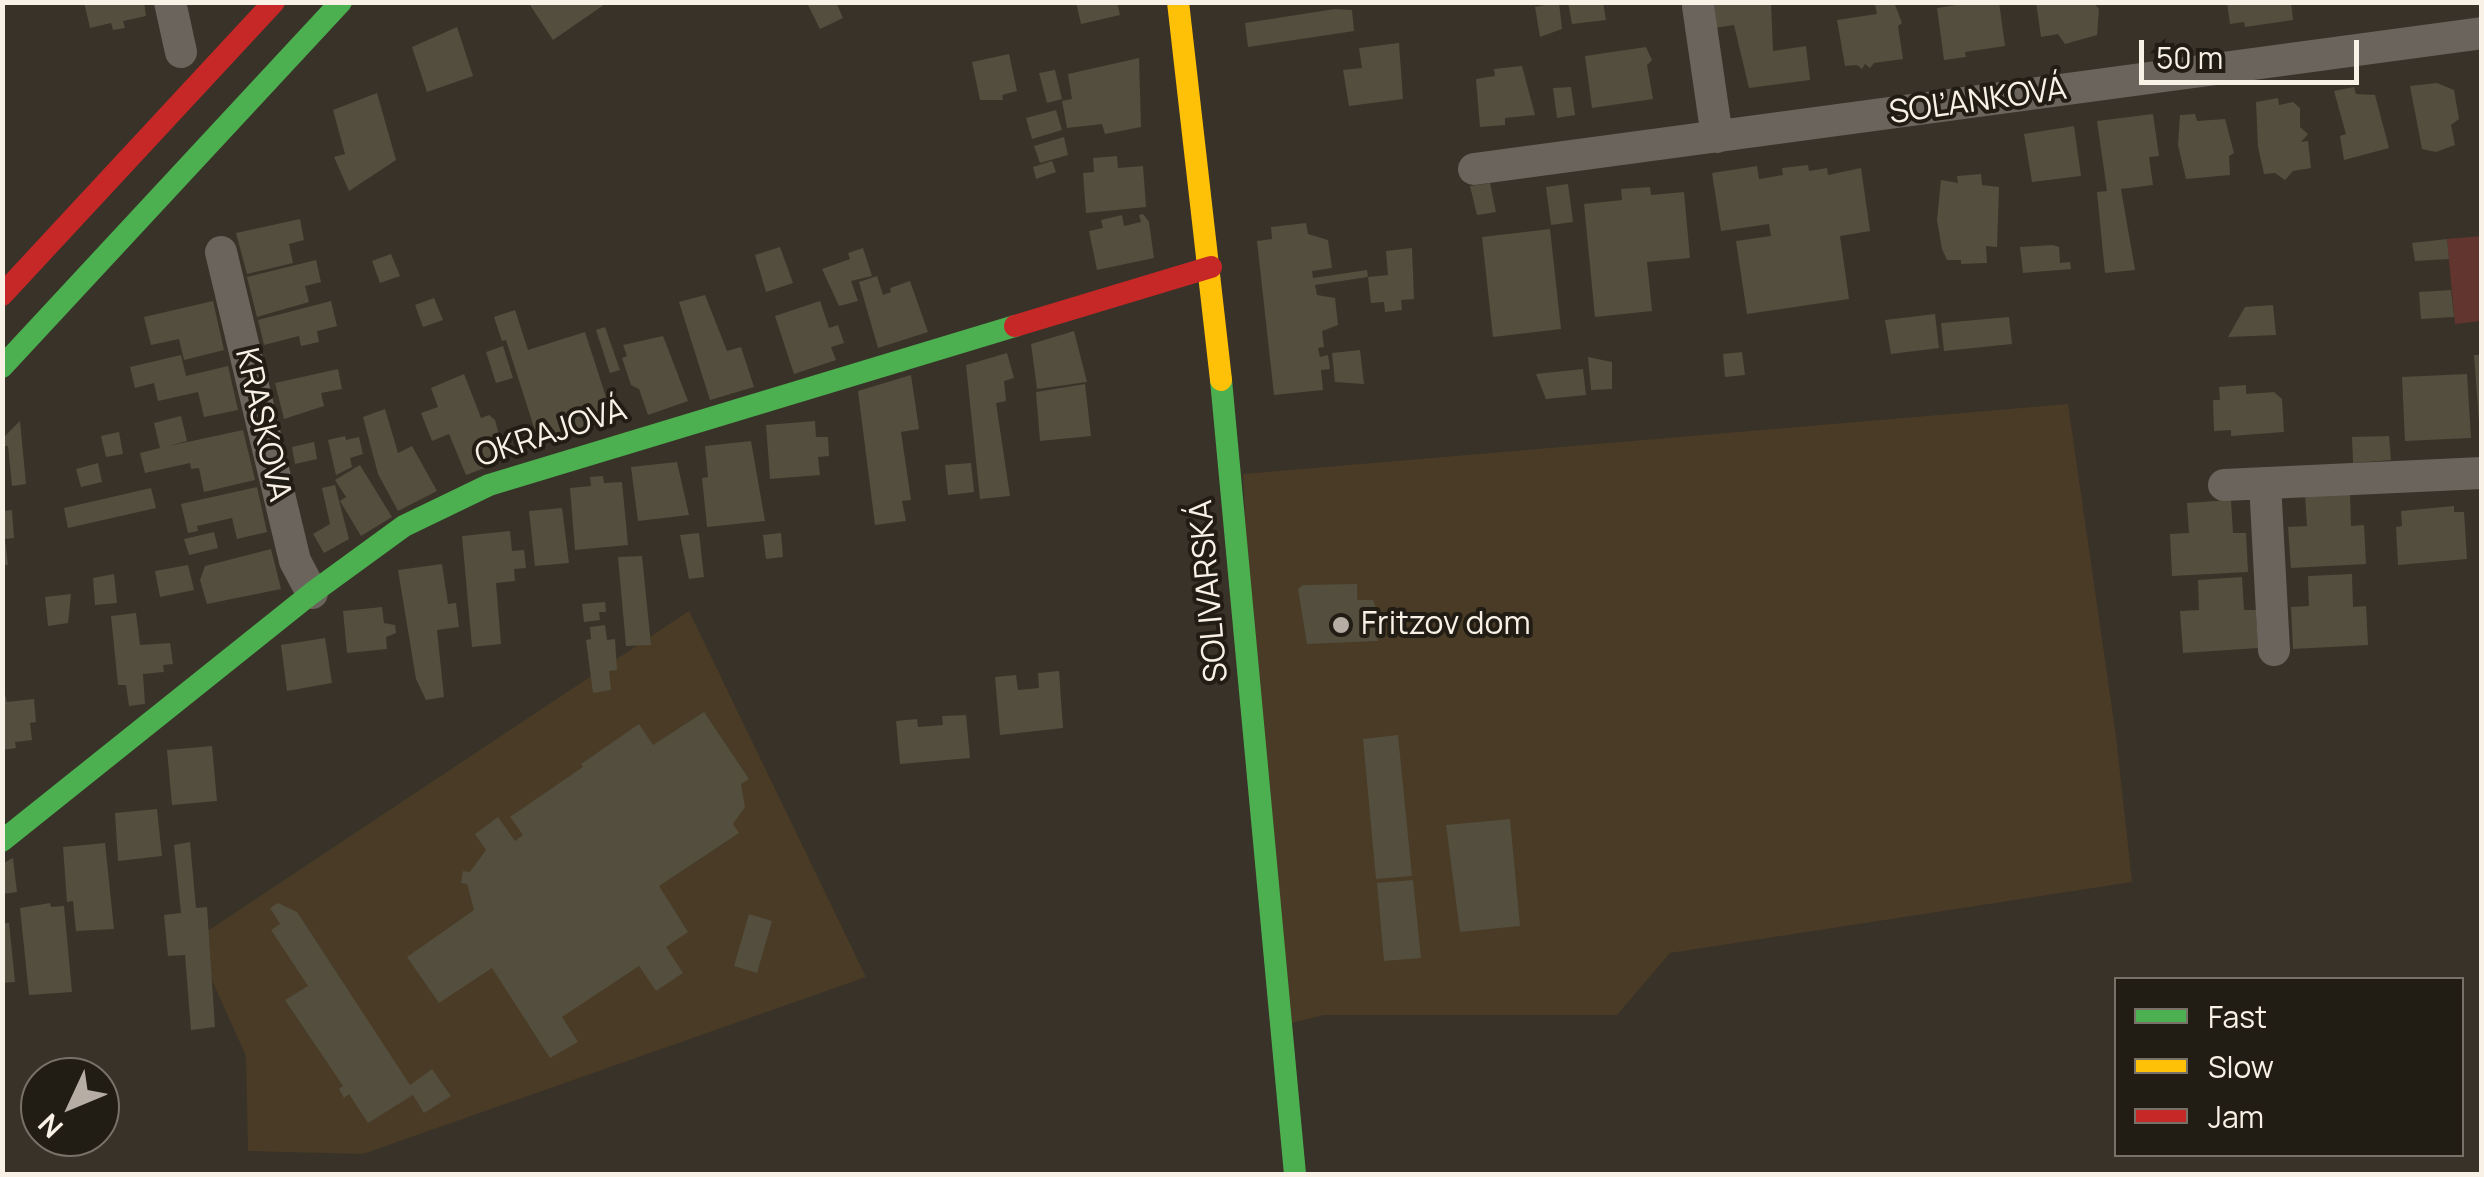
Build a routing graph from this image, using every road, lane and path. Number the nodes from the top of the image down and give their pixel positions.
1 (170, 2) edge
2 (274, 2) edge
3 (342, 2) edge
4 (1178, 2) edge
5 (1698, 6) dead end
6 (2482, 33) edge
7 (181, 52) dead end
8 (1717, 137) junction
9 (1474, 168) dead end
10 (221, 252) dead end
11 (1210, 267) junction
12 (2, 294) edge
13 (2, 367) edge
14 (2482, 473) edge
15 (2265, 483) junction
16 (2224, 485) dead end
17 (312, 594) junction
18 (2274, 650) dead end
19 (2, 841) edge
20 (1295, 1174) edge

1 - 7 street
2 - 12 street
3 - 13 street
4 - 11 street, SOLIVARSKÁ
5 - 8 street
6 - 8 street, SOĽANKOVÁ
8 - 9 street, SOĽANKOVÁ
10 - 17 street, KRASKOVA
11 - 17 street, OKRAJOVÁ
11 - 20 street, SOLIVARSKÁ
14 - 15 street
15 - 16 street
15 - 18 street
17 - 19 street, OKRAJOVÁ

